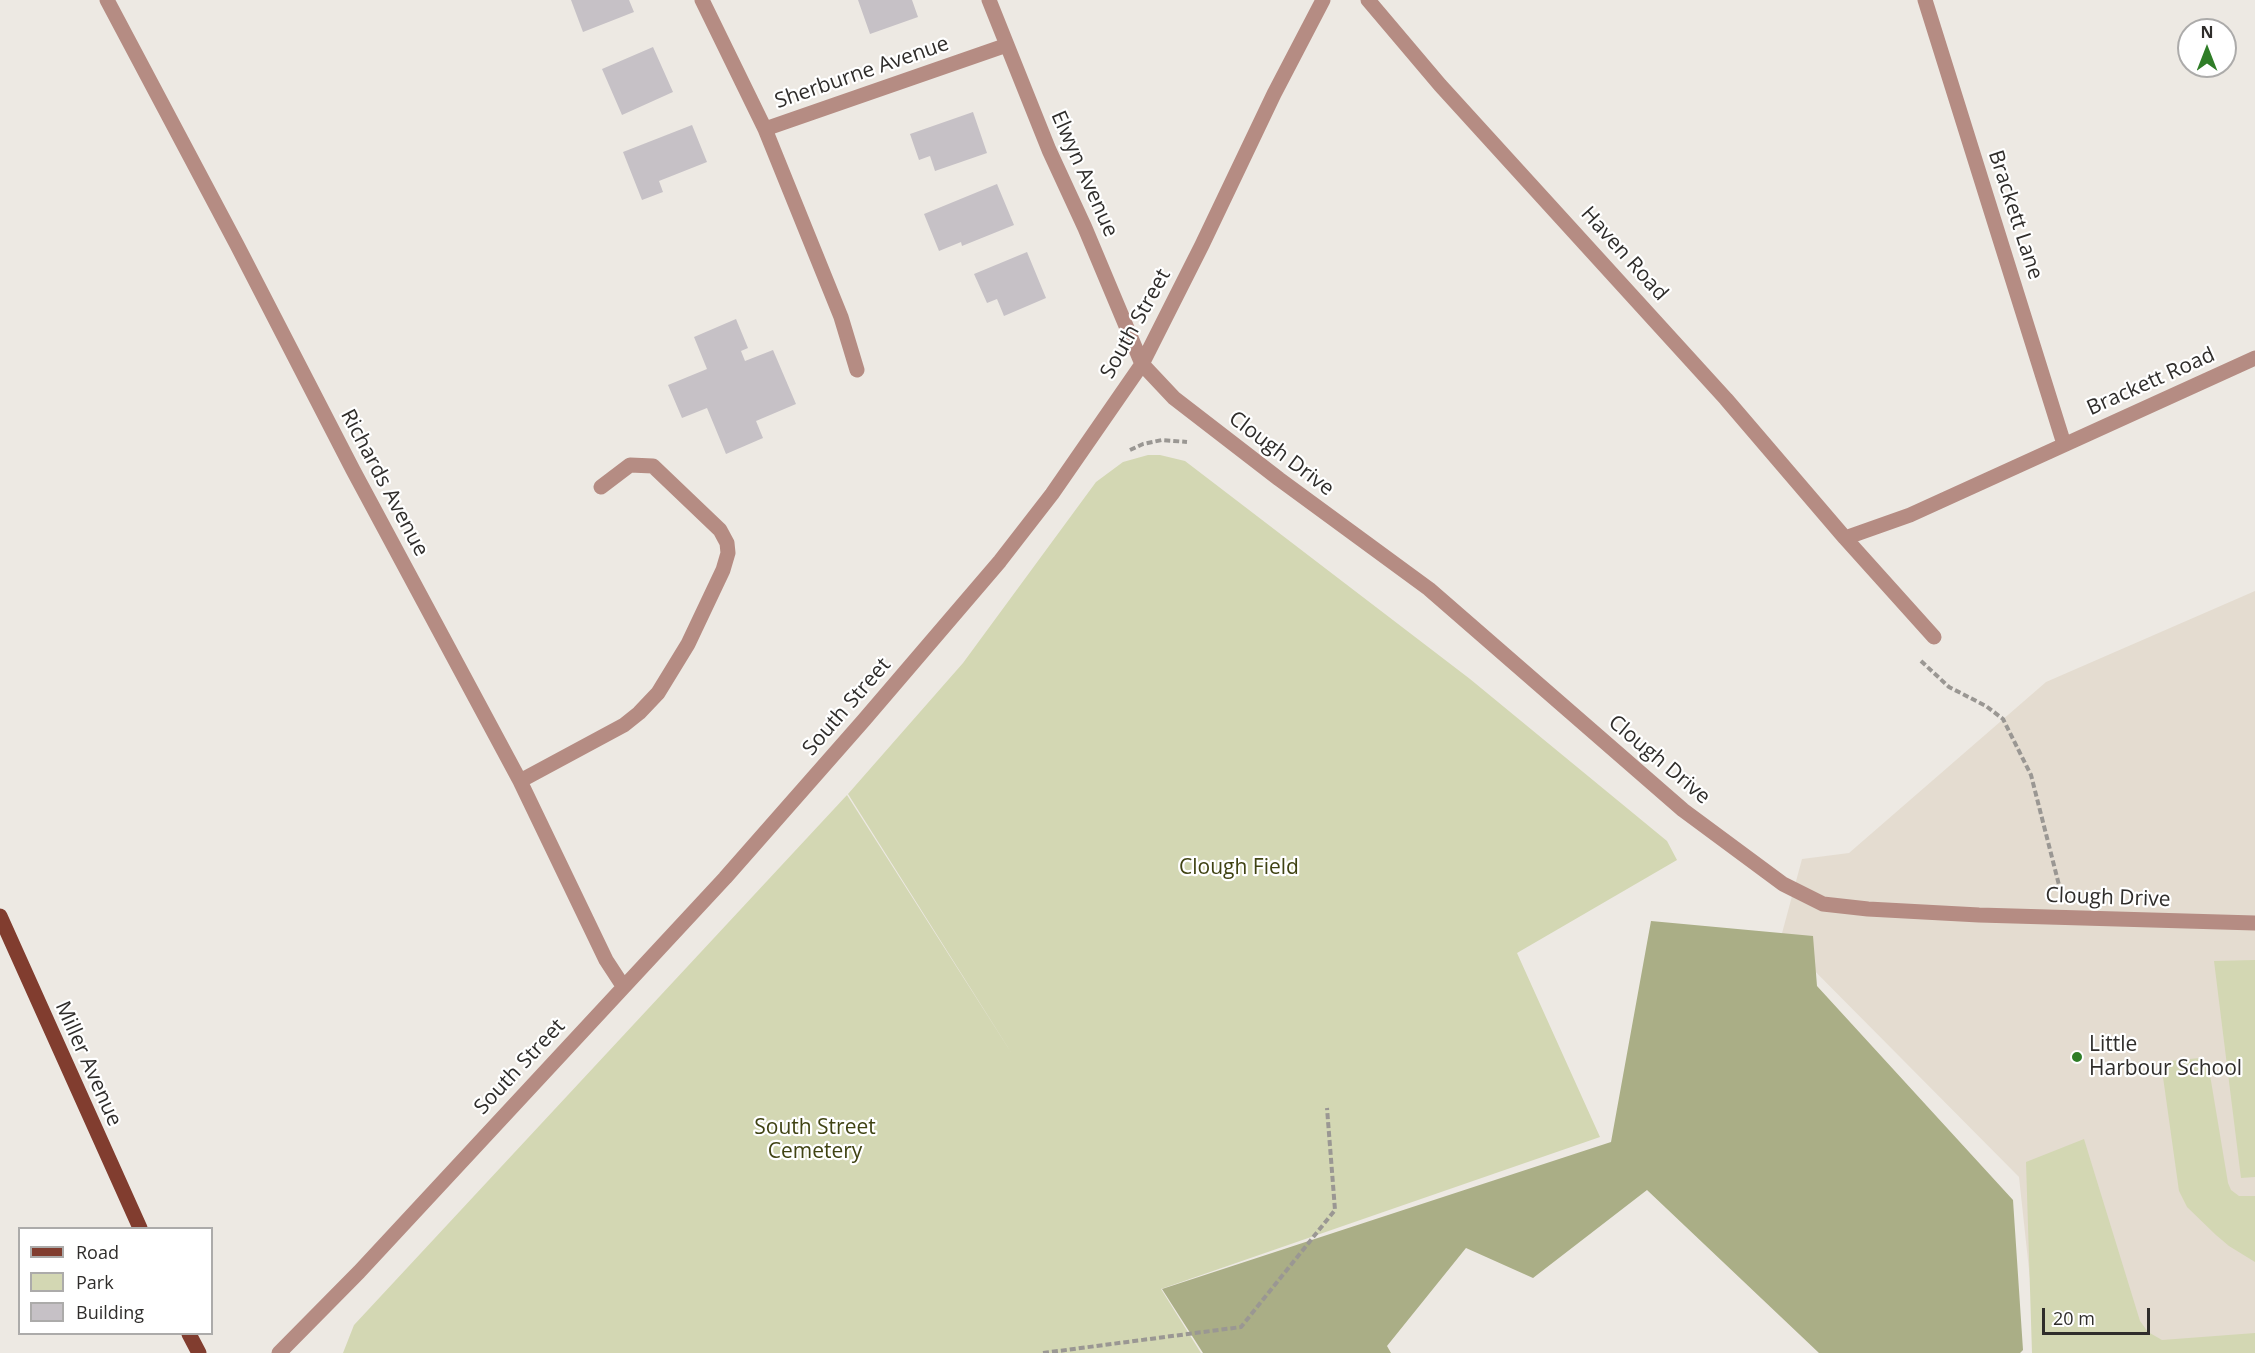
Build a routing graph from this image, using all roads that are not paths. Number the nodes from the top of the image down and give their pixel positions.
1 (107, 0) edge
2 (702, 0) edge
3 (989, 0) edge
4 (1323, 0) edge
5 (1368, 0) edge
6 (1925, 0) edge
7 (1007, 45) junction
8 (765, 129) junction
9 (2255, 358) edge
10 (1142, 364) junction
11 (857, 370) dead end
12 (2064, 444) junction
13 (601, 487) dead end
14 (1845, 538) junction
15 (1934, 638) dead end
16 (520, 781) junction
17 (0, 916) edge
18 (2255, 923) edge
19 (623, 986) junction
20 (140, 1227) edge
21 (190, 1335) edge
22 (199, 1353) edge
23 (279, 1353) edge

1 - 16 street, Richards Avenue
2 - 8 street, Sherburne Avenue
3 - 7 street, Elwyn Avenue
4 - 10 street, South Street
5 - 14 street, Haven Road
6 - 12 street, Brackett Lane
7 - 8 street, Sherburne Avenue
7 - 10 street, Elwyn Avenue
8 - 11 street
9 - 12 street, Brackett Road
10 - 18 street, Clough Drive
10 - 19 street, South Street
12 - 14 street
13 - 16 street
14 - 15 street, Haven Road
16 - 19 street, Richards Avenue
17 - 20 main road, Miller Avenue
19 - 23 street, South Street
21 - 22 main road

